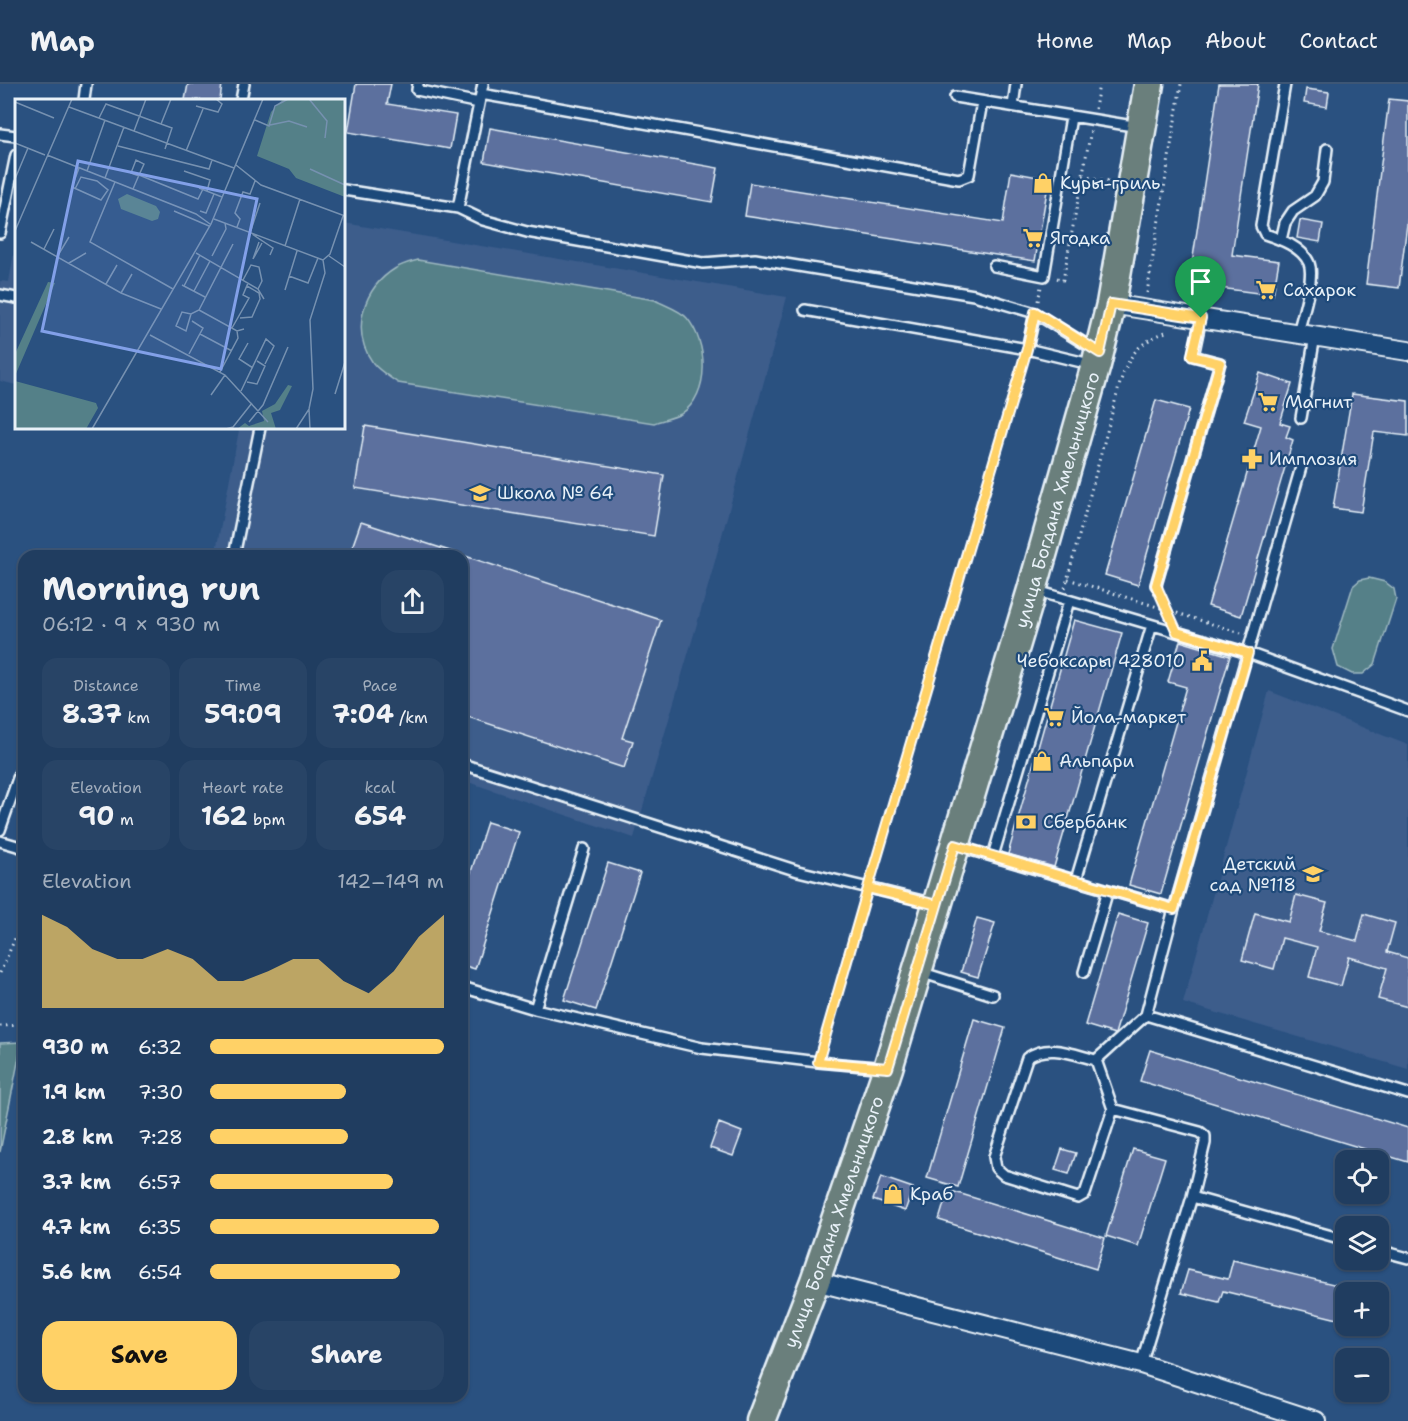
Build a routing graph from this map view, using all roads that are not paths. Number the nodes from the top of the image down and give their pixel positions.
1 (86, 84) edge
2 (244, 84) edge
3 (418, 84) edge
4 (483, 84) edge
5 (1016, 84) edge
6 (1149, 84) edge
7 (1285, 84) edge
8 (955, 97) dead end
9 (84, 99) edge
10 (241, 99) edge
11 (480, 99) junction
12 (982, 102) junction
13 (1013, 106) junction
14 (1071, 117) junction
15 (1142, 128) junction
16 (0, 134) edge
17 (15, 136) edge
18 (1327, 149) dead end
19 (15, 160) edge
20 (345, 190) edge
21 (458, 208) junction
22 (0, 233) edge
23 (1281, 240) junction
24 (994, 266) dead end
25 (0, 295) edge
26 (15, 298) edge
27 (1111, 304) junction
28 (805, 310) dead end
29 (1035, 312) junction
30 (1201, 318) junction
31 (1306, 335) junction
32 (1027, 349) junction
33 (1407, 349) edge
34 (1098, 359) junction
35 (1301, 418) dead end
36 (260, 429) edge
37 (1301, 467) dead end
38 (235, 550) edge
39 (1156, 585) road end
40 (1032, 590) junction
41 (1066, 600) junction
42 (1152, 625) junction
43 (1248, 653) junction
44 (1408, 711) edge
45 (468, 766) edge
46 (18, 778) edge
47 (0, 830) edge
48 (0, 841) edge
49 (955, 845) junction
50 (18, 846) edge
51 (584, 849) dead end
52 (993, 856) junction
53 (1076, 880) junction
54 (1108, 890) junction
55 (937, 905) junction
56 (1174, 909) junction
57 (917, 972) junction
58 (1084, 972) dead end
59 (468, 989) edge
60 (993, 995) dead end
61 (535, 1009) junction
62 (1146, 1015) junction
63 (1096, 1060) junction
64 (888, 1068) junction
65 (1408, 1094) edge
66 (1113, 1108) junction
67 (1192, 1197) junction
68 (1335, 1237) edge
69 (1389, 1253) edge
70 (1408, 1258) edge
71 (815, 1281) junction
72 (1141, 1364) junction
73 (761, 1421) edge
74 (1316, 1421) edge

1 - 9 lane
2 - 10 lane
3 - 11 lane
4 - 11 lane
5 - 13 lane
6 - 15 main road, улица Богдана Хмельницкого
7 - 23 lane
8 - 12 lane
11 - 12 lane
11 - 21 lane
12 - 13 lane
13 - 14 lane
14 - 15 lane
14 - 24 lane
15 - 27 main road, улица Богдана Хмельницкого
16 - 17 lane
18 - 23 lane
19 - 22 lane
20 - 21 lane
21 - 29 lane
23 - 31 lane
25 - 26 lane
27 - 30 street
27 - 34 main road, улица Богдана Хмельницкого
28 - 32 lane
29 - 32 lane
29 - 34 lane
30 - 31 street
30 - 39 lane
31 - 33 street
31 - 35 lane
32 - 34 lane
34 - 40 main road, улица Богдана Хмельницкого
36 - 38 lane
37 - 43 lane
40 - 41 lane
40 - 49 main road, улица Богдана Хмельницкого
41 - 42 lane
41 - 52 lane
42 - 43 lane
42 - 53 lane
43 - 44 lane
43 - 56 lane
45 - 55 lane
46 - 47 lane
48 - 50 lane
49 - 52 lane
49 - 55 main road, улица Богдана Хмельницкого
51 - 61 lane
52 - 53 lane
53 - 54 lane
54 - 56 lane
54 - 58 lane
55 - 57 main road, улица Богдана Хмельницкого
56 - 62 lane
57 - 60 lane
57 - 64 main road, улица Богдана Хмельницкого
59 - 61 lane
61 - 64 lane
62 - 63 lane
62 - 65 lane
63 - 66 lane
63 - 66 lane
64 - 71 main road, улица Богдана Хмельницкого
66 - 67 lane
67 - 68 lane
67 - 72 lane
69 - 70 lane
71 - 72 street
71 - 73 main road, улица Богдана Хмельницкого
72 - 74 street

